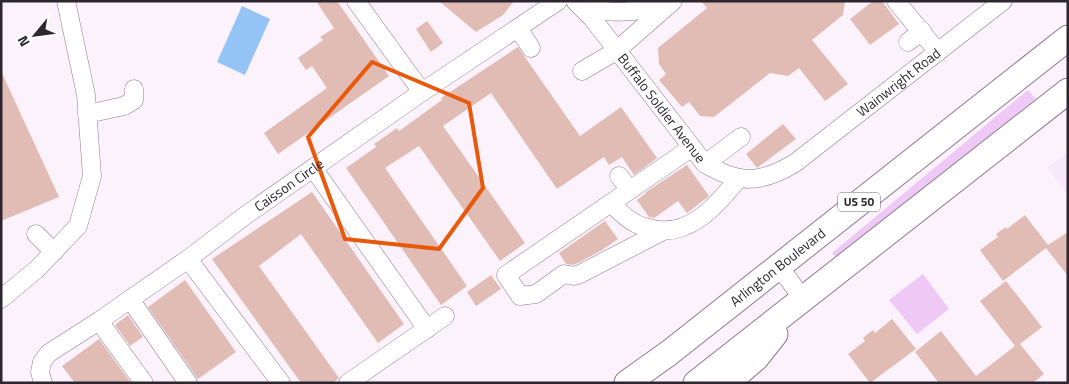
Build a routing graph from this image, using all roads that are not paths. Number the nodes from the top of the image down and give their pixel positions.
1 (66, 1) edge
2 (356, 1) edge
3 (558, 1) edge
4 (896, 1) edge
5 (1003, 1) edge
6 (672, 2) edge
7 (579, 5) edge
8 (518, 28) junction
9 (922, 32) junction
10 (1068, 38) edge
11 (908, 42) dead end
12 (531, 48) dead end
13 (616, 50) junction
14 (938, 52) junction
15 (582, 71) dead end
16 (134, 89) dead end
17 (1068, 91) edge
18 (422, 92) junction
19 (88, 114) junction
20 (740, 137) dead end
21 (692, 148) junction
22 (795, 163) joint
23 (706, 164) junction
24 (313, 168) junction
25 (619, 176) dead end
26 (739, 178) junction
27 (630, 190) junction
28 (611, 203) junction
29 (662, 232) junction
30 (36, 234) dead end
31 (54, 252) junction
32 (188, 259) junction
33 (778, 265) junction
34 (739, 296) junction
35 (1, 299) edge
36 (803, 299) junction
37 (130, 300) junction
38 (445, 316) dead end
39 (99, 321) junction
40 (427, 329) junction
41 (43, 383) edge
42 (144, 383) edge
43 (188, 383) edge
44 (281, 383) edge
45 (348, 383) edge
46 (627, 383) edge
47 (657, 383) edge
48 (696, 383) edge
49 (727, 383) edge

1 - 19 street
2 - 18 street
3 - 8 street, Caisson Circle
4 - 9 street
5 - 14 street, Wainwright Road
6 - 7 street
6 - 13 street
7 - 13 street, Buffalo Soldier Avenue
8 - 12 street
8 - 18 street, Caisson Circle
9 - 11 street
9 - 14 street
10 - 33 highway, Arlington Boulevard / US 50
13 - 15 street
13 - 21 street, Buffalo Soldier Avenue
14 - 22 street, Wainwright Road
16 - 19 street
17 - 36 highway
18 - 24 street, Caisson Circle
19 - 31 street
20 - 23 street
21 - 23 street, Buffalo Soldier Avenue
21 - 27 street
22 - 26 street, Buffalo Soldier Avenue
23 - 26 street, Buffalo Soldier Avenue
24 - 32 street, Caisson Circle
24 - 40 street
25 - 27 street
26 - 29 street
27 - 28 street
28 - 29 street
28 - 29 street
30 - 31 street
31 - 35 street
32 - 37 street, Caisson Circle
32 - 44 street
33 - 34 highway, Arlington Boulevard / US 50
33 - 36 street
34 - 46 highway, Arlington Boulevard / US 50
34 - 47 highway
36 - 48 highway
36 - 49 highway
37 - 39 street, Caisson Circle
37 - 43 street
38 - 40 street
39 - 41 street, Caisson Circle
39 - 42 street
40 - 45 street

